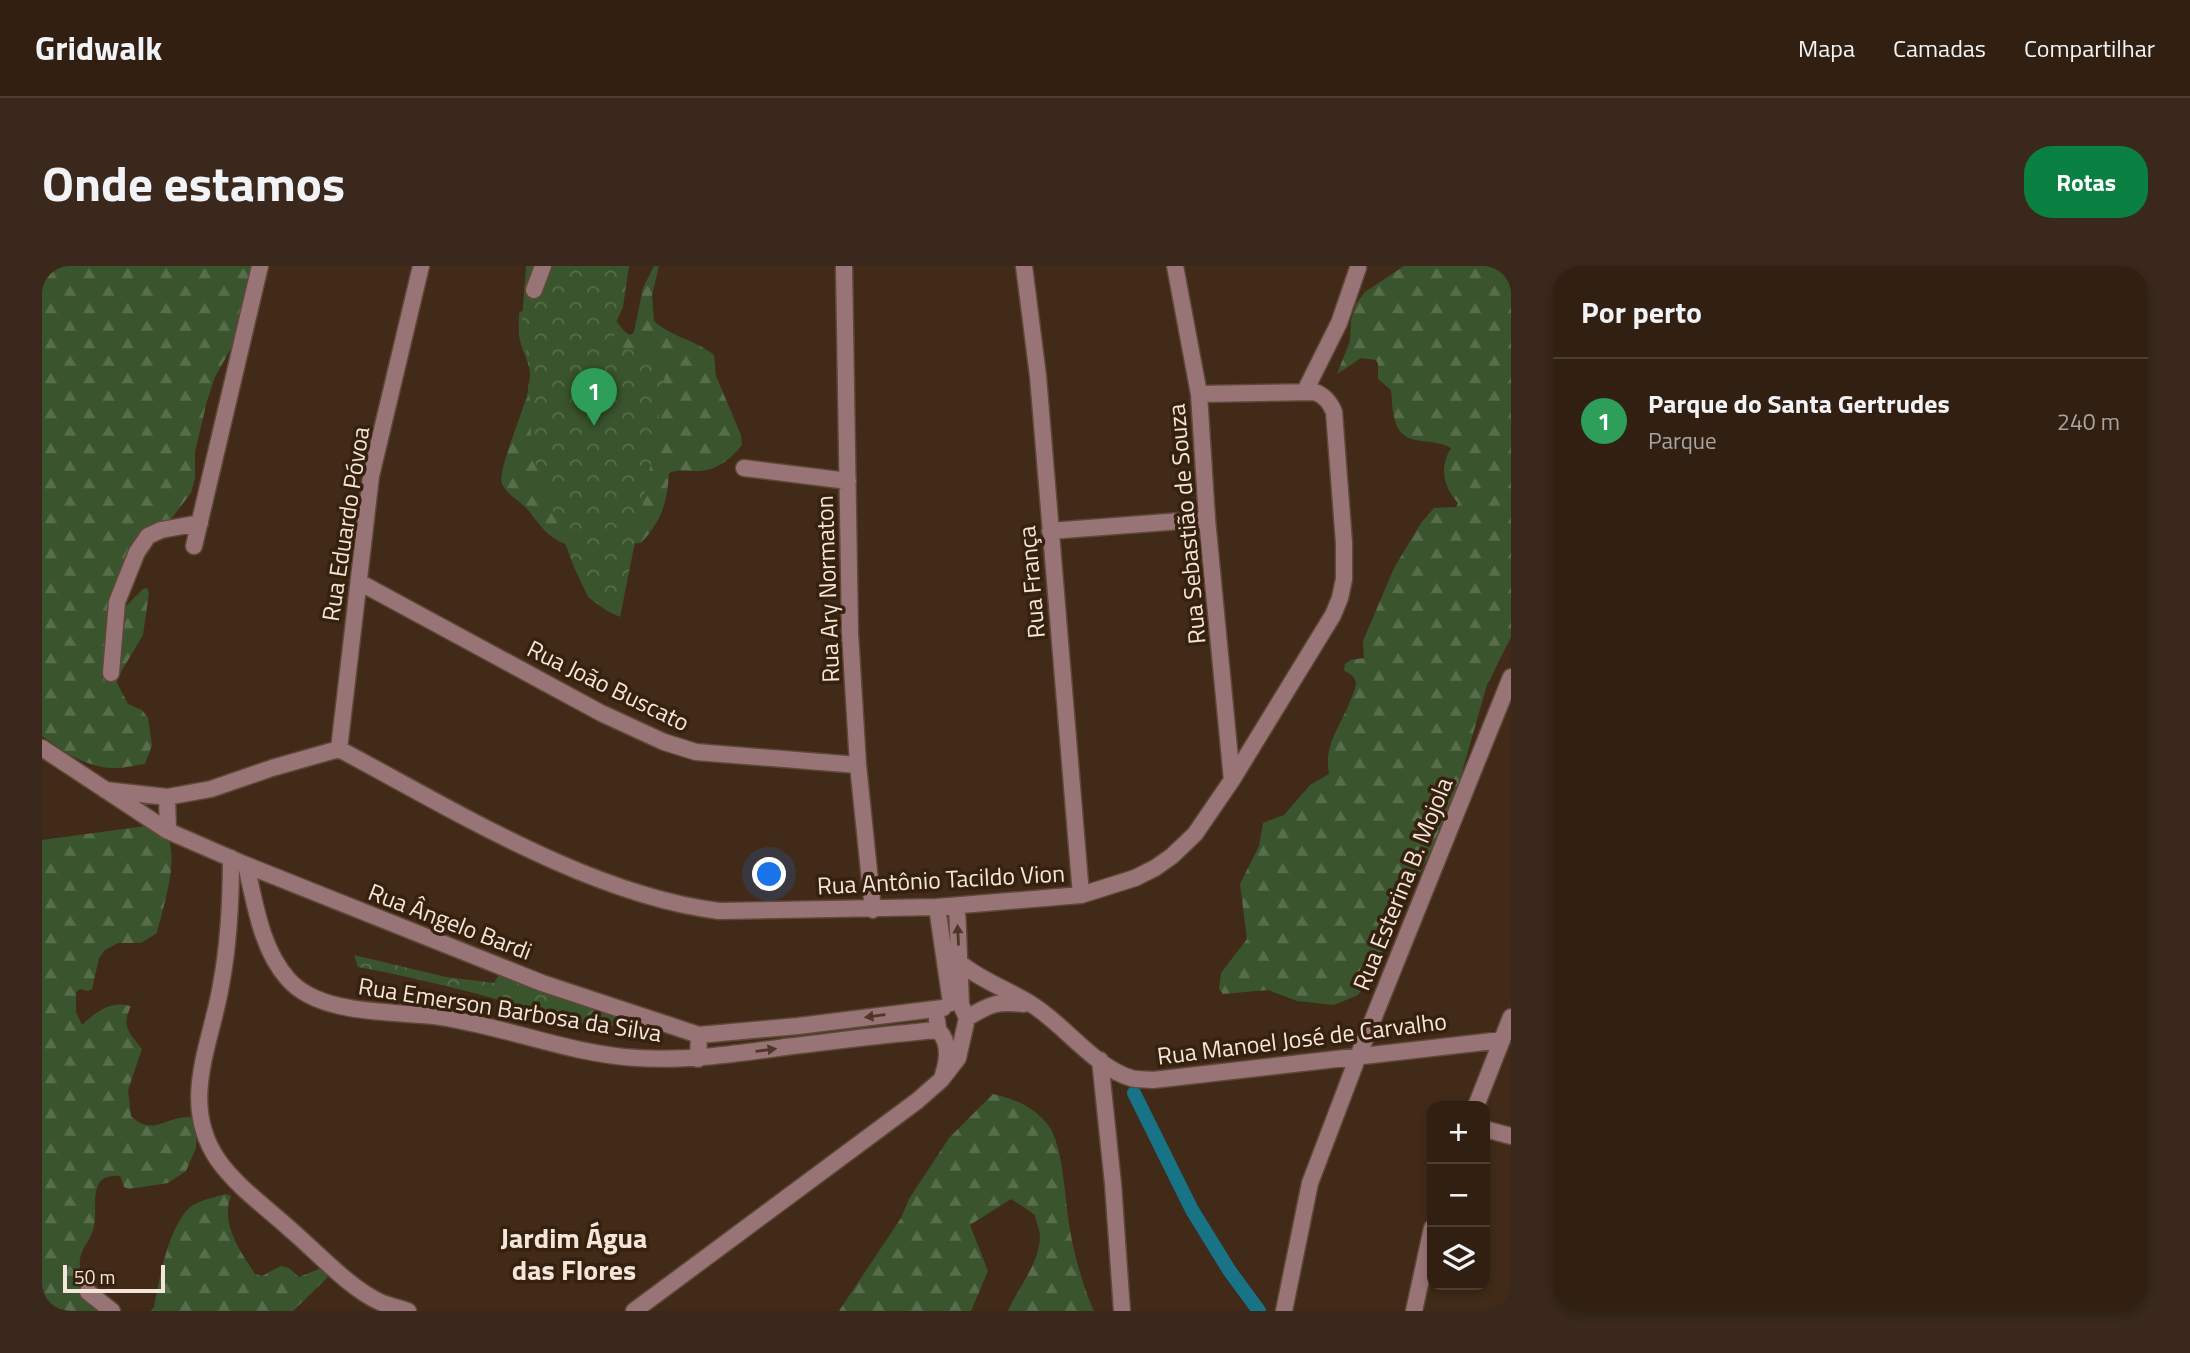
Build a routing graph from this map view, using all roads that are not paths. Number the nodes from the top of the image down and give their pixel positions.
1 (260, 266) edge
2 (421, 266) edge
3 (543, 266) edge
4 (844, 266) edge
5 (1024, 266) edge
6 (1175, 266) edge
7 (1358, 268) edge
8 (534, 290) dead end
9 (1305, 391) junction
10 (1199, 394) junction
11 (744, 468) dead end
12 (848, 481) junction
13 (1207, 519) junction
14 (200, 523) junction
15 (1050, 531) junction
16 (194, 546) dead end
17 (359, 582) junction
18 (111, 673) dead end
19 (1511, 677) edge
20 (42, 748) edge
21 (339, 749) junction
22 (858, 765) junction
23 (1232, 780) junction
24 (105, 790) junction
25 (167, 797) junction
26 (168, 831) junction
27 (238, 862) junction
28 (1081, 895) junction
29 (957, 906) junction
30 (937, 907) junction
31 (873, 910) junction
32 (960, 963) junction
33 (1009, 993) junction
34 (1032, 1004) junction
35 (959, 1011) junction
36 (1511, 1017) edge
37 (940, 1031) junction
38 (699, 1035) junction
39 (1502, 1040) junction
40 (1359, 1054) junction
41 (698, 1059) junction
42 (1100, 1060) junction
43 (941, 1080) junction
44 (1478, 1101) edge
45 (1490, 1130) edge
46 (1511, 1136) edge
47 (1427, 1251) edge
48 (88, 1292) dead end
49 (112, 1311) edge
50 (408, 1311) edge
51 (634, 1311) edge
52 (1122, 1311) edge
53 (1284, 1311) edge
54 (1414, 1311) edge

1 - 14 street
2 - 17 street, Rua Eduardo Póvoa
3 - 8 street
4 - 12 street, Rua Ary Normaton
5 - 15 street, Rua França
6 - 10 street, Rua Sebastião de Souza
7 - 9 street
9 - 10 street
9 - 23 street, Rua Antônio Tacildo Vion
10 - 13 street, Rua Sebastião de Souza
11 - 12 street
12 - 22 street, Rua Ary Normaton
13 - 15 street
13 - 23 street, Rua Sebastião de Souza
14 - 16 street
14 - 18 street
15 - 28 street, Rua França
17 - 21 street, Rua Eduardo Póvoa
17 - 22 street, Rua João Buscato
19 - 40 street, Rua Esterina B. Mojola
20 - 24 street, Rua Ângelo Bardi
21 - 25 street
21 - 31 street, Rua Antônio Tacildo Vion
22 - 31 street, Rua Ary Normaton
23 - 28 street, Rua Antônio Tacildo Vion
24 - 25 street
24 - 26 street, Rua Ângelo Bardi
25 - 26 street
26 - 27 street, Rua Ângelo Bardi
27 - 38 street, Rua Ângelo Bardi
27 - 41 street, Rua Emerson Barbosa da Silva
27 - 50 street
28 - 29 street, Rua Antônio Tacildo Vion
29 - 30 street, Rua Antônio Tacildo Vion
32 -> 29 street
30 - 31 street, Rua Antônio Tacildo Vion
30 - 35 street
32 - 33 street, Rua Manoel José de Carvalho
32 - 35 street
33 - 34 street, Rua Manoel José de Carvalho
33 - 35 street
34 - 35 street
34 - 42 street, Rua Manoel José de Carvalho
35 - 37 street
35 - 37 street, Rua Emerson Barbosa da Silva
35 -> 38 street
35 - 43 street
36 - 39 street
41 -> 37 street, Rua Emerson Barbosa da Silva
37 - 43 street
38 - 41 street
39 - 40 street, Rua Manoel José de Carvalho
39 - 44 street
40 - 42 street, Rua Manoel José de Carvalho
40 - 53 street, Rua Esterina B. Mojola
42 - 52 street
43 - 51 street
45 - 46 street
47 - 54 street
48 - 49 street

